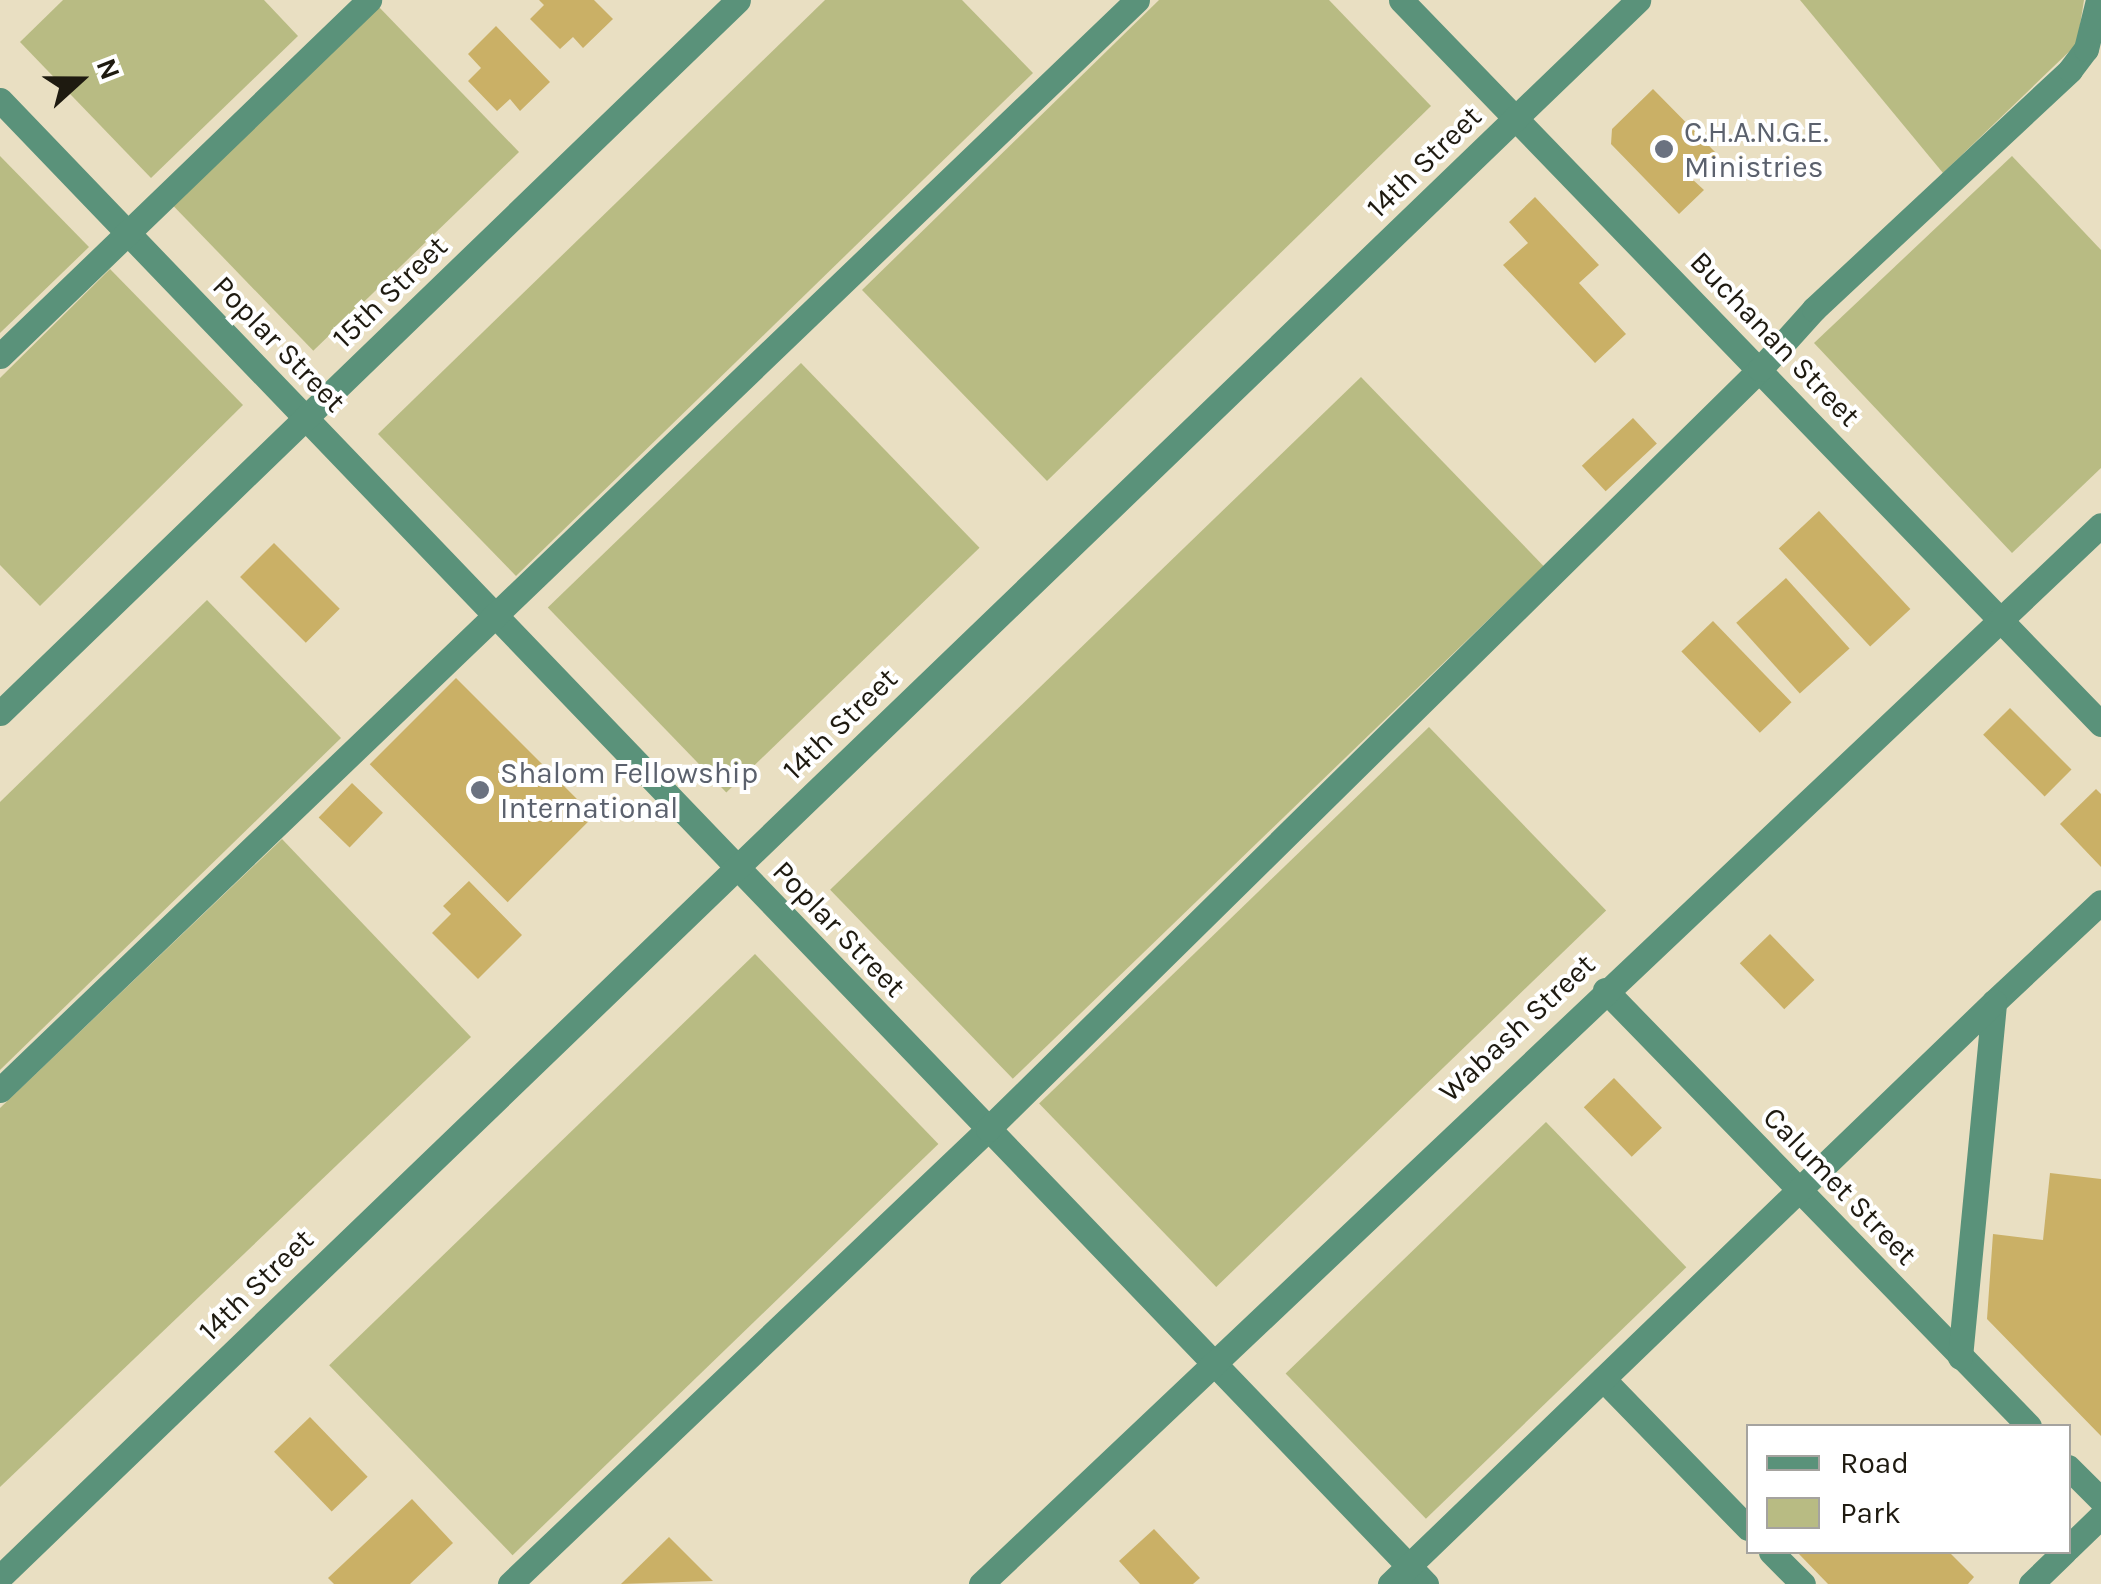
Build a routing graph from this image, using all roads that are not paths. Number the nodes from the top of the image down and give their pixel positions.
1 (369, 0) edge
2 (738, 0) edge
3 (1137, 0) edge
4 (1400, 0) edge
5 (1638, 0) edge
6 (2098, 0) edge
7 (0, 100) edge
8 (1514, 120) junction
9 (128, 233) junction
10 (0, 356) edge
11 (1760, 369) junction
12 (306, 418) junction
13 (2101, 524) edge
14 (496, 616) junction
15 (2000, 618) junction
16 (0, 714) edge
17 (2101, 724) edge
18 (736, 869) junction
19 (2101, 902) edge
20 (1604, 990) junction
21 (1994, 1002) junction
22 (0, 1090) edge
23 (988, 1129) junction
24 (1798, 1191) junction
25 (1960, 1356) junction
26 (1212, 1361) junction
27 (1603, 1379) junction
28 (2027, 1424) edge
29 (2071, 1470) edge
30 (2101, 1500) edge
31 (2101, 1516) edge
32 (1746, 1526) edge
33 (2071, 1545) edge
34 (1773, 1554) edge
35 (2062, 1554) edge
36 (0, 1577) edge
37 (1408, 1578) edge
38 (510, 1584) edge
39 (981, 1584) edge
40 (1803, 1584) edge
41 (2031, 1584) edge

1 - 9 street
2 - 12 street, 15th Street
3 - 14 street
4 - 8 street, Buchanan Street
5 - 8 street, 14th Street
6 - 11 street
7 - 9 street, Poplar Street
8 - 11 street, Buchanan Street
8 - 18 street, 14th Street
9 - 10 street
9 - 12 street, Poplar Street
11 - 15 street, Buchanan Street
11 - 23 street
12 - 14 street, Poplar Street
12 - 16 street, 15th Street
13 - 15 street, Wabash Street
14 - 18 street, Poplar Street
14 - 22 street
15 - 17 street, Buchanan Street
15 - 20 street, Wabash Street
18 - 23 street, Poplar Street
18 - 36 street, 14th Street
19 - 21 street
20 - 24 street, Calumet Street
20 - 26 street, Wabash Street
21 - 24 street
21 - 25 street
23 - 26 street, Poplar Street
23 - 38 street
24 - 25 street, Calumet Street
24 - 27 street
25 - 28 street, Calumet Street
26 - 37 street, Poplar Street
26 - 39 street, Wabash Street
27 - 32 street
27 - 37 street
29 - 30 street
31 - 33 street
34 - 40 street
35 - 41 street

